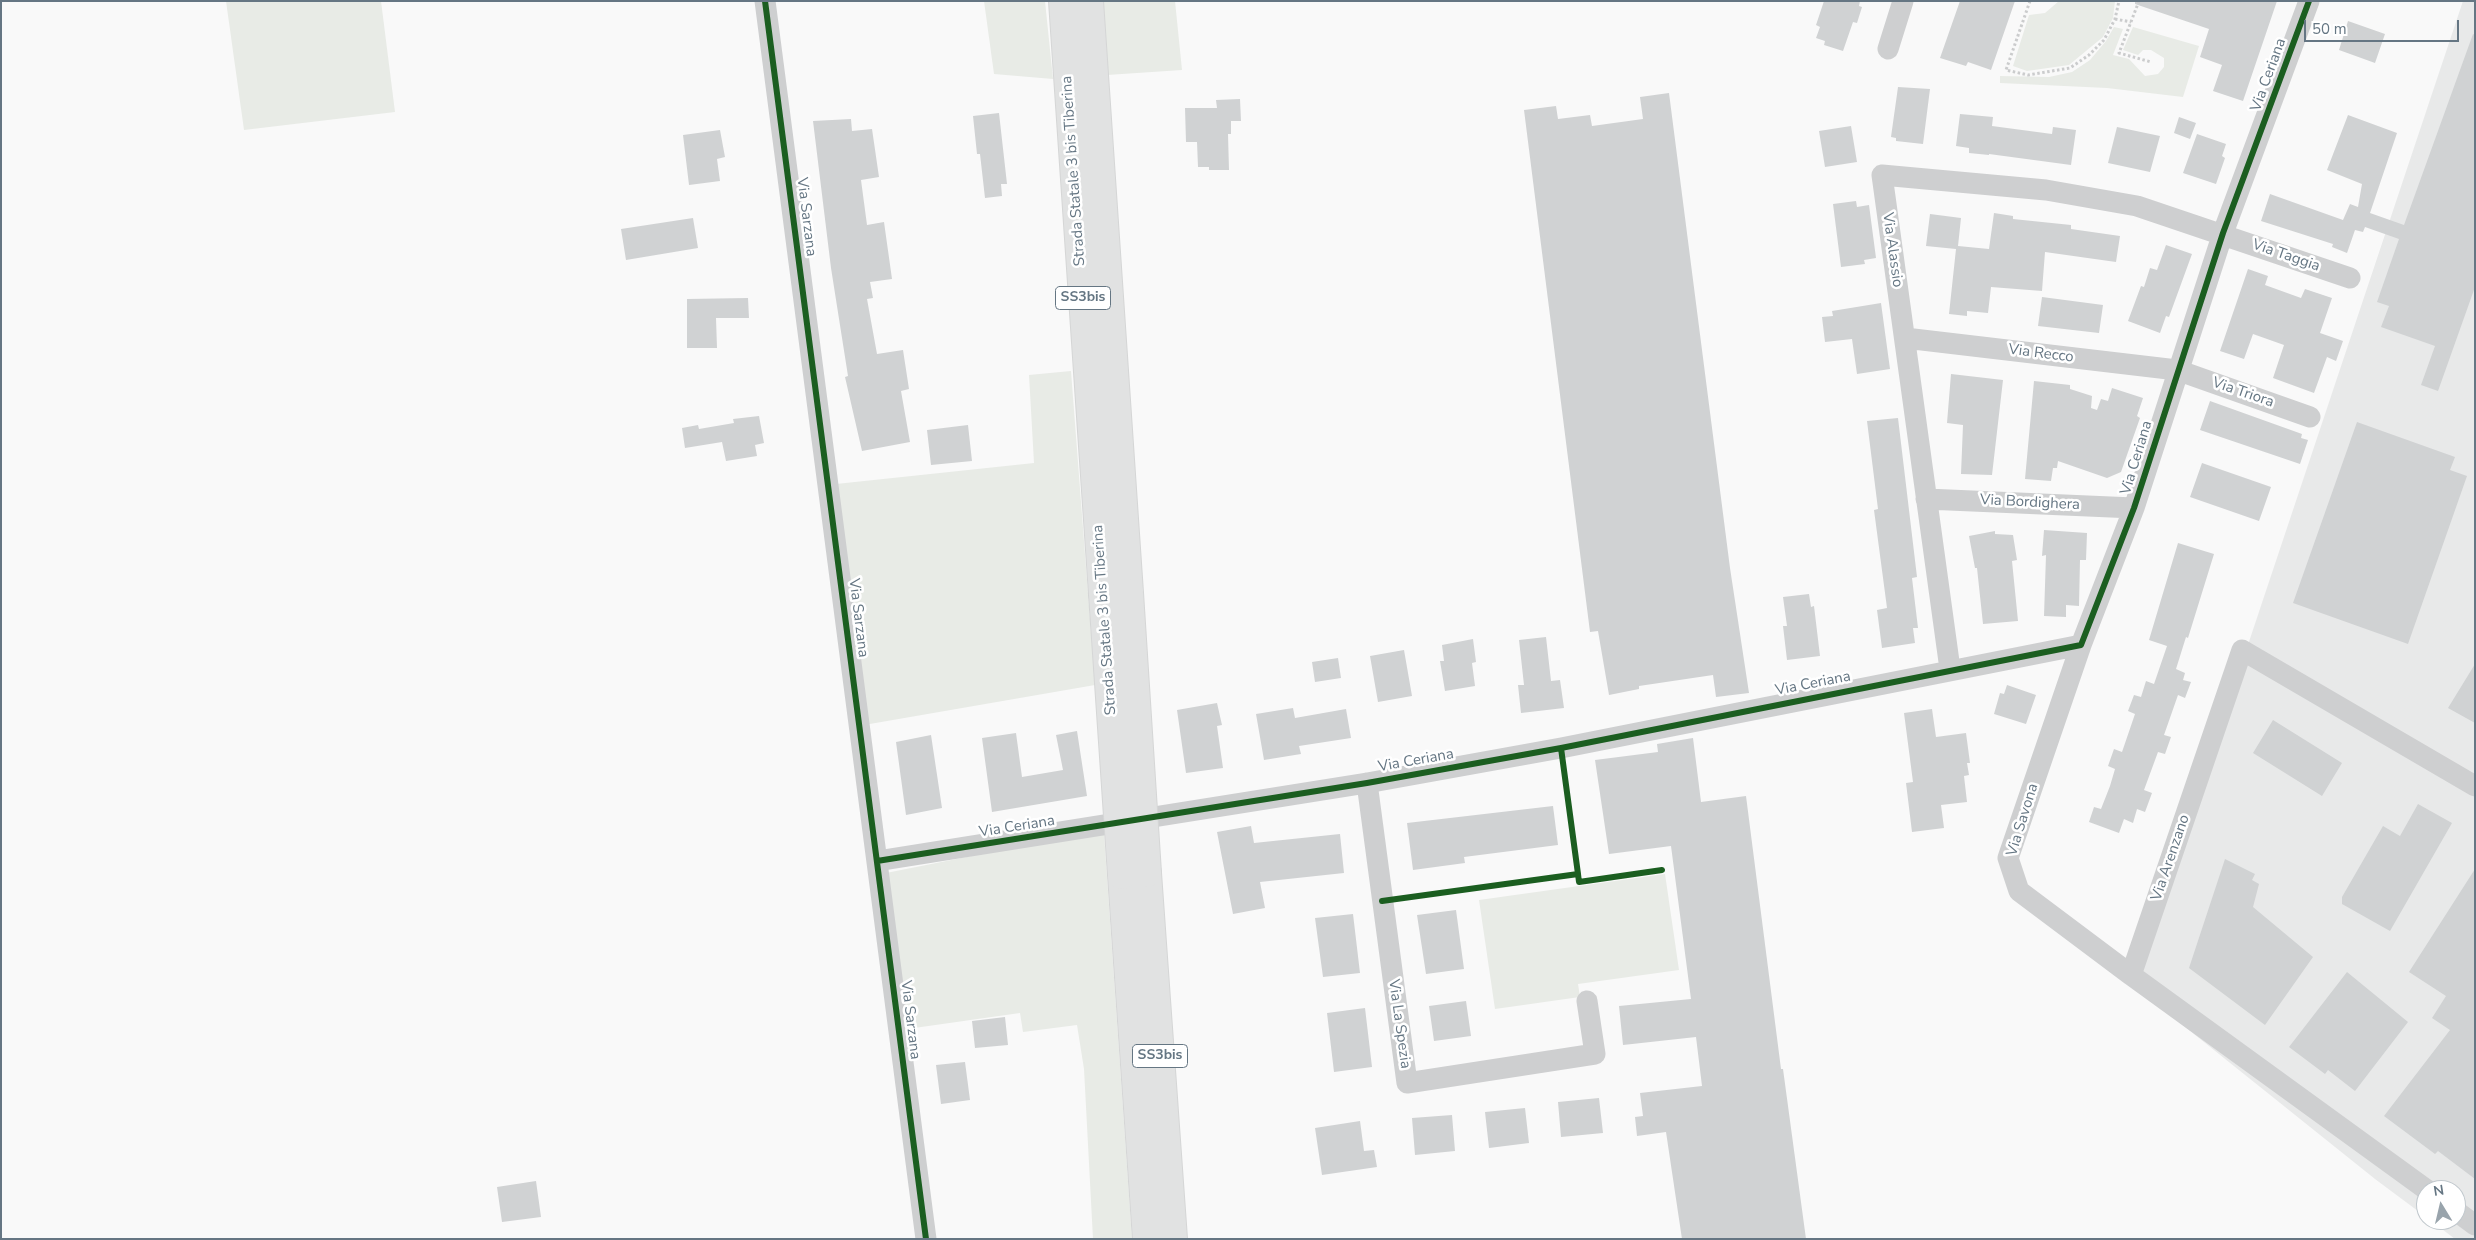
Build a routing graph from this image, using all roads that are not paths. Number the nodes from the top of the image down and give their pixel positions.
1 (765, 1) edge
2 (1063, 1) edge
3 (1089, 1) edge
4 (1903, 1) edge
5 (2310, 1) edge
6 (1888, 49) dead end
7 (2223, 233) junction
8 (2350, 278) dead end
9 (1905, 338) junction
10 (2177, 370) junction
11 (2310, 416) dead end
12 (1926, 499) junction
13 (2134, 508) junction
14 (1116, 594) junction
15 (2080, 645) junction
16 (1950, 669) junction
17 (1367, 783) junction
18 (2475, 786) edge
19 (877, 861) junction
20 (1134, 874) junction
21 (2130, 975) junction
22 (1587, 1001) dead end
23 (2416, 1182) edge
24 (926, 1239) edge
25 (1147, 1239) edge
26 (1173, 1239) edge

1 - 19 street, Via Sarzana
2 - 14 highway, Strada Statale 3 bis Tiberina / SS3bis
3 - 14 highway, Strada Statale 3 bis Tiberina / SS3bis
4 - 6 street
5 - 7 street, Via Ceriana
7 - 8 street, Via Taggia
7 - 9 street, Via Alassio
7 - 10 street, Via Ceriana
9 - 10 street, Via Recco
9 - 12 street, Via Alassio
10 - 11 street, Via Triora
10 - 13 street, Via Ceriana
12 - 13 street, Via Bordighera
12 - 16 street, Via Alassio
13 - 15 street, Via Ceriana
14 - 20 highway, Strada Statale 3 bis Tiberina / SS3bis, bridge
15 - 16 street, Via Ceriana
15 - 21 street, Via Savona
16 - 17 street, Via Ceriana
17 - 19 street, Via Ceriana
17 - 22 street, Via La Spezia
18 - 21 street, Via Arenzano
19 - 24 street, Via Sarzana
20 - 25 highway, Strada Statale 3 bis Tiberina / SS3bis
20 - 26 highway, Strada Statale 3 bis Tiberina / SS3bis
21 - 23 street

